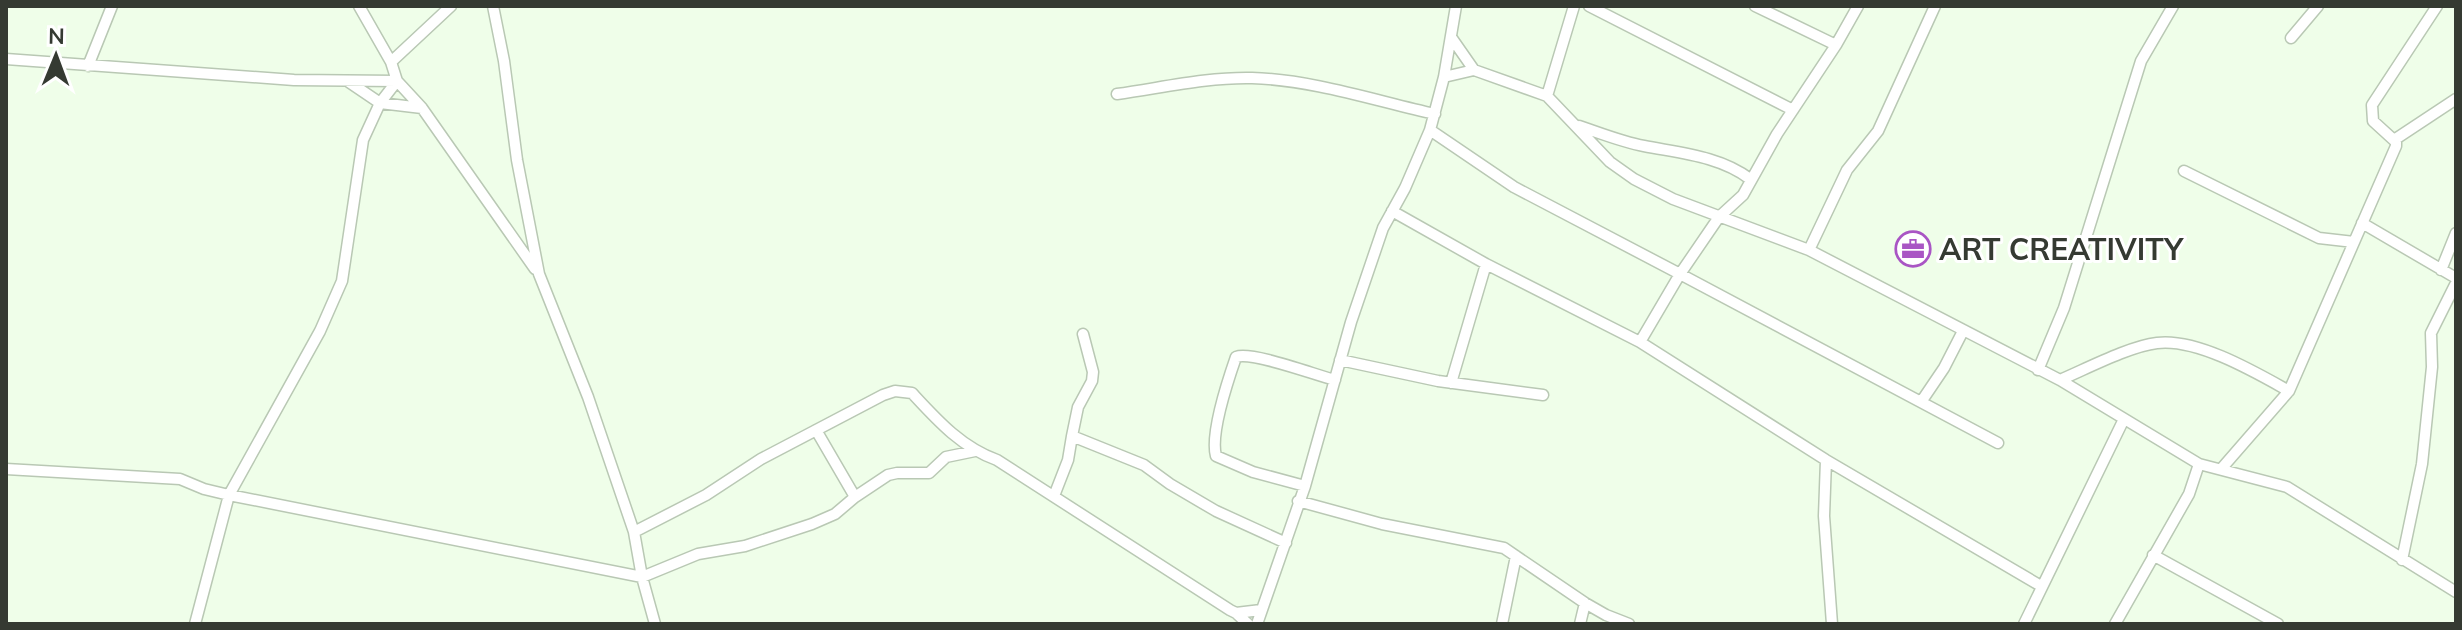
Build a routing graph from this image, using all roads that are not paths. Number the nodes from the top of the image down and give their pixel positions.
1 (112, 6) edge
2 (359, 6) edge
3 (451, 6) edge
4 (493, 6) edge
5 (1456, 6) edge
6 (1574, 6) edge
7 (1589, 6) edge
8 (1755, 6) edge
9 (1858, 6) edge
10 (1935, 6) edge
11 (2173, 6) edge
12 (2318, 6) edge
13 (2437, 6) edge
14 (1451, 37) junction
15 (2291, 38) dead end
16 (1836, 45) junction
17 (6, 59) edge
18 (391, 62) junction
19 (88, 66) junction
20 (1474, 70) junction
21 (1444, 77) junction
22 (397, 81) junction
23 (349, 82) junction
24 (1117, 94) dead end
25 (1547, 96) junction
26 (2456, 99) edge
27 (380, 103) junction
28 (422, 108) junction
29 (1793, 110) junction
30 (1435, 114) junction
31 (1577, 126) junction
32 (1430, 130) junction
33 (2394, 140) junction
34 (2184, 171) dead end
35 (1750, 179) junction
36 (1392, 211) junction
37 (1719, 217) junction
38 (2362, 223) junction
39 (2456, 233) edge
40 (2354, 242) junction
41 (1809, 250) junction
42 (1486, 264) junction
43 (2441, 270) junction
44 (539, 274) junction
45 (1680, 274) junction
46 (2456, 280) edge
47 (1963, 331) junction
48 (1083, 334) dead end
49 (1640, 342) junction
50 (1340, 360) junction
51 (2038, 370) junction
52 (1335, 380) junction
53 (2060, 380) junction
54 (1451, 383) junction
55 (2289, 391) junction
56 (1543, 395) dead end
57 (1921, 402) junction
58 (2124, 419) junction
59 (816, 430) junction
60 (1072, 436) junction
61 (1998, 443) dead end
62 (975, 451) junction
63 (1826, 460) junction
64 (2199, 464) junction
65 (2222, 468) junction
66 (6, 469) edge
67 (1305, 486) junction
68 (229, 495) junction
69 (1054, 496) junction
70 (855, 497) junction
71 (1298, 501) junction
72 (634, 532) junction
73 (1286, 543) junction
74 (2153, 555) junction
75 (1516, 556) junction
76 (2402, 560) junction
77 (642, 577) junction
78 (2041, 586) junction
79 (2456, 592) edge
80 (1585, 603) junction
81 (1261, 610) junction
82 (1236, 613) junction
83 (195, 624) edge
84 (655, 624) edge
85 (1248, 624) edge
86 (1257, 624) edge
87 (1502, 624) edge
88 (1580, 624) edge
89 (1629, 624) edge
90 (1832, 624) edge
91 (2024, 624) edge
92 (2115, 624) edge
93 (2278, 624) edge

1 - 19 street
2 - 18 street
3 - 18 street
4 - 44 street
5 - 14 street
6 - 25 street
7 - 29 street
8 - 16 street
9 - 16 street
10 - 41 street
11 - 51 street
12 - 15 street
13 - 33 street
14 - 20 street
14 - 21 street
16 - 29 street
17 - 19 street
18 - 22 street
19 - 23 street
20 - 21 street
20 - 25 street
21 - 30 street
22 - 23 street
22 - 27 street
22 - 28 street
23 - 27 street
24 - 30 street
25 - 31 street
26 - 33 street
27 - 28 street
27 - 68 street
28 - 44 street
29 - 35 street
30 - 32 street
31 - 35 street
31 - 37 street
32 - 36 street
32 - 45 street
33 - 38 street
34 - 40 street
35 - 37 street
36 - 42 street
36 - 50 street
37 - 41 street
37 - 45 street
38 - 40 street
38 - 43 street
39 - 43 street
40 - 55 street
41 - 47 street
42 - 49 street
42 - 54 street
43 - 46 street
44 - 72 street
45 - 49 street
45 - 57 street
46 - 76 street
47 - 51 street
47 - 57 street
48 - 60 street
49 - 63 street
50 - 52 street
50 - 54 street
51 - 53 street
52 - 67 street
52 - 67 street
53 - 55 street
53 - 58 street
54 - 56 street
55 - 65 street
57 - 61 street
58 - 64 street
58 - 78 street
59 - 62 street
59 - 70 street
59 - 72 street
60 - 69 street
60 - 73 street
62 - 69 street
62 - 70 street
63 - 78 street
63 - 90 street
64 - 65 street
64 - 74 street
65 - 76 street
66 - 68 street
67 - 71 street
68 - 77 street
68 - 83 street
69 - 82 street
70 - 77 street
71 - 73 street
71 - 75 street
72 - 77 street
73 - 81 street
74 - 92 street
74 - 93 street
75 - 80 street
75 - 87 street
76 - 79 street
77 - 84 street
78 - 91 street
80 - 88 street
80 - 89 street
81 - 82 street
81 - 86 street
82 - 85 street

